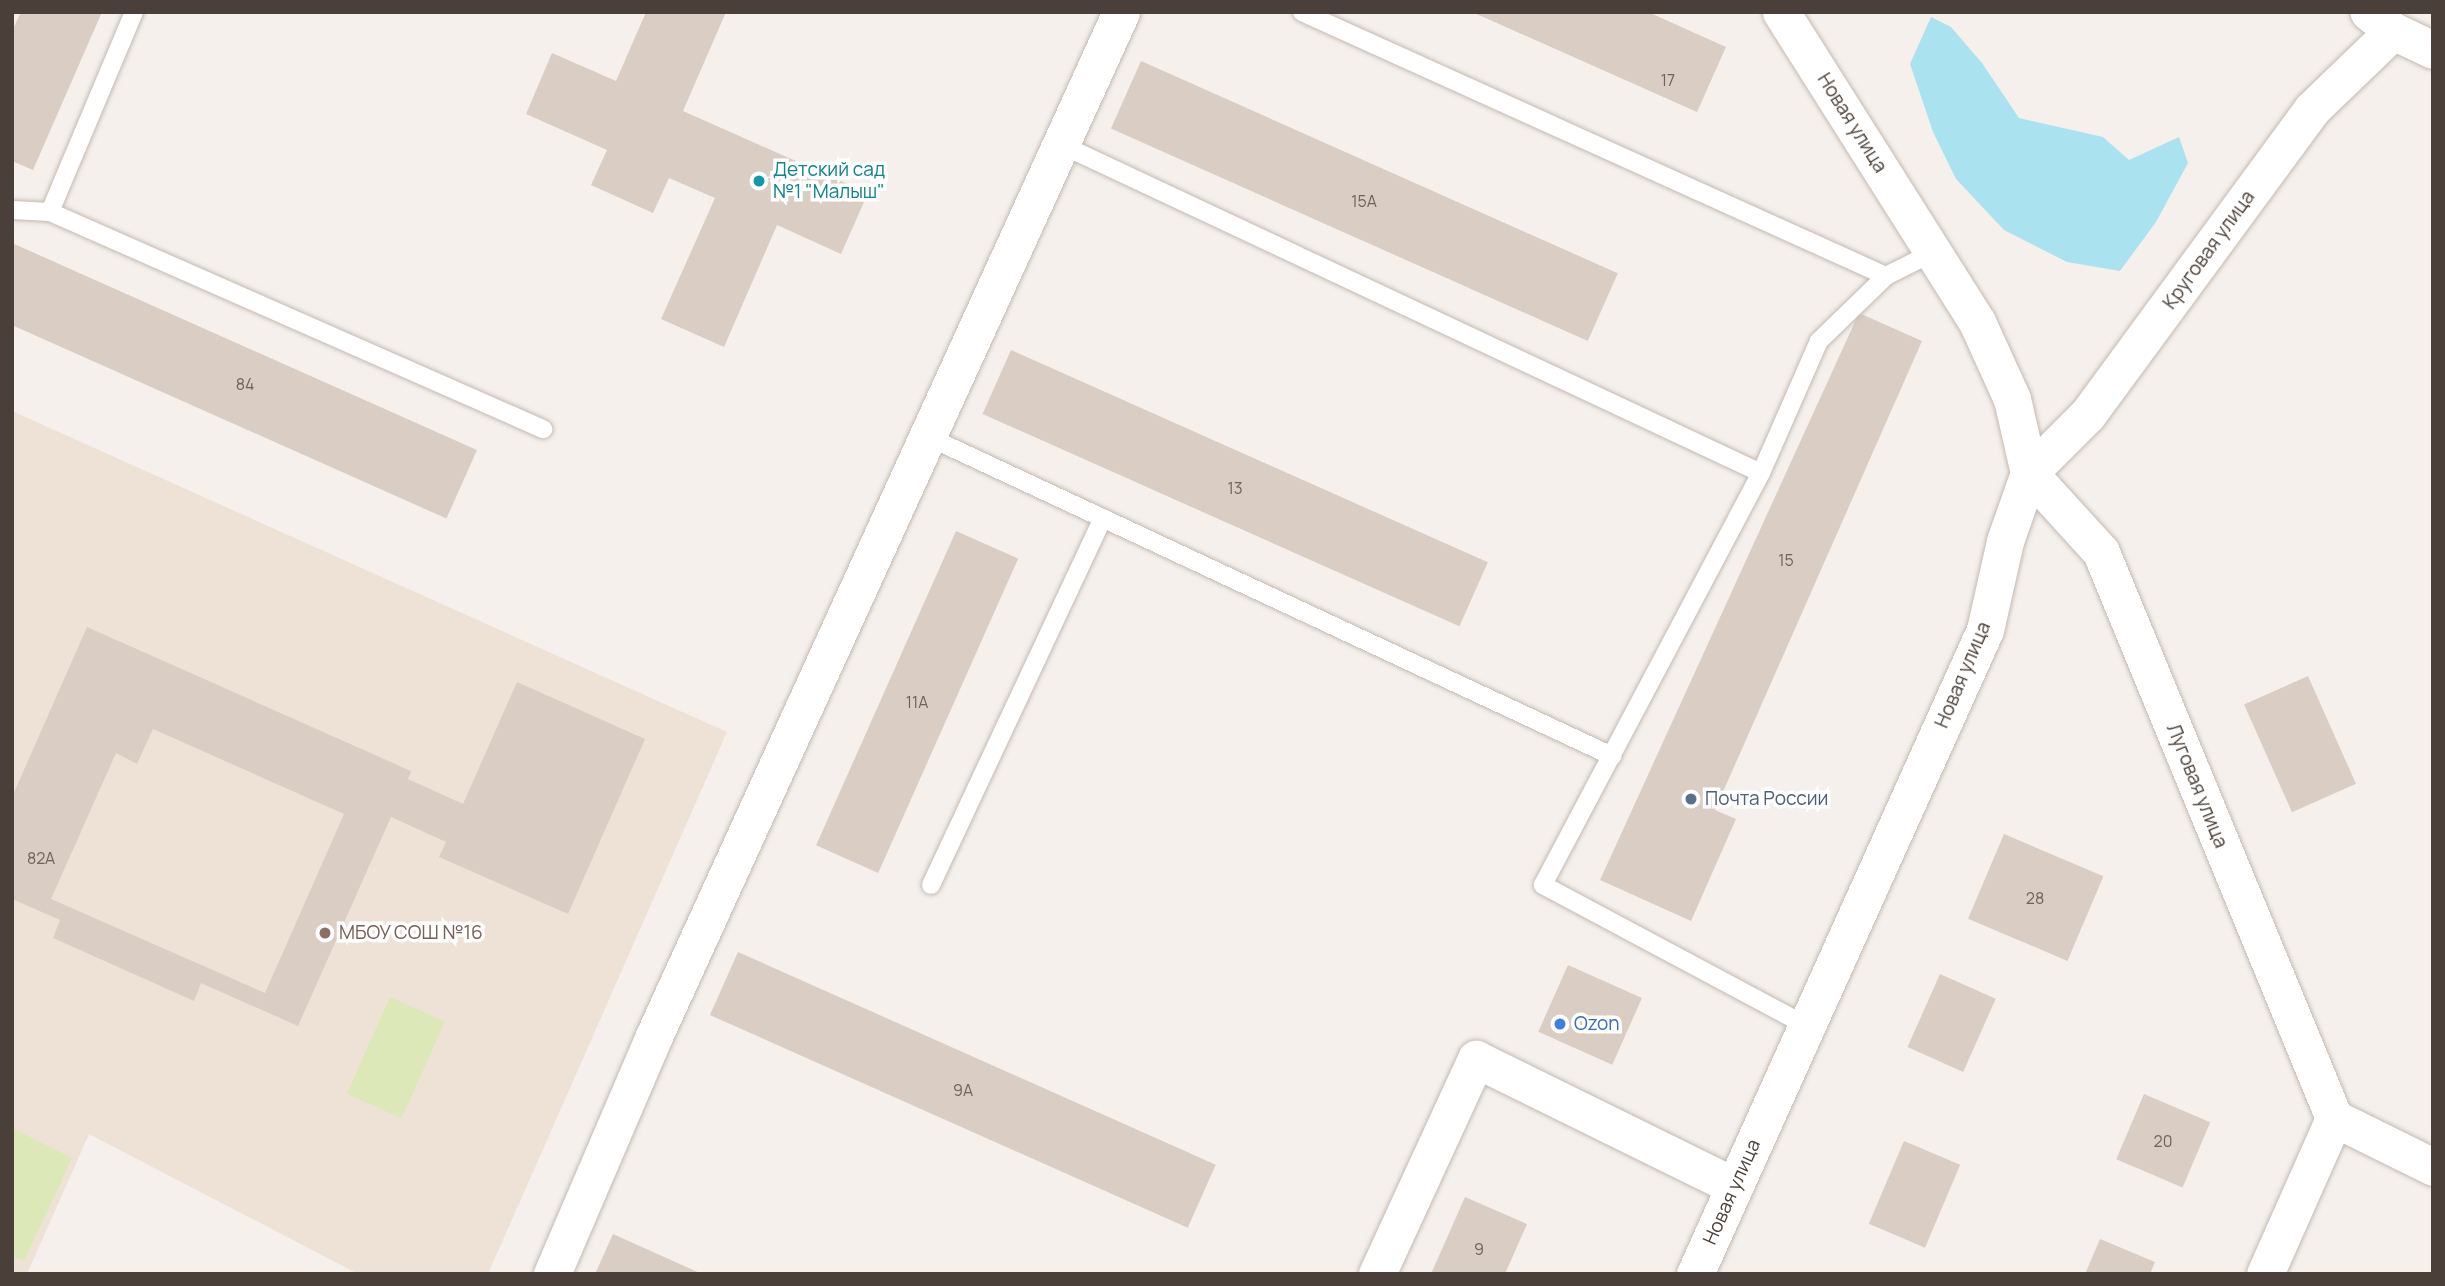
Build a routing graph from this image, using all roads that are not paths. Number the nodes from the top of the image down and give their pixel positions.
1 (134, 12) edge
2 (1121, 12) edge
3 (1301, 12) edge
4 (1781, 12) edge
5 (2381, 21) edge
6 (2433, 50) edge
7 (1060, 144) junction
8 (12, 209) edge
9 (50, 212) junction
10 (1934, 253) junction
11 (1886, 276) junction
12 (543, 429) dead end
13 (931, 438) junction
14 (1761, 473) junction
15 (2029, 473) junction
16 (1103, 518) junction
17 (1612, 756) junction
18 (931, 885) dead end
19 (1807, 1026) junction
20 (2334, 1118) junction
21 (2433, 1167) edge
22 (1734, 1186) junction
23 (552, 1274) edge
24 (1377, 1274) edge
25 (1695, 1274) edge
26 (2265, 1274) edge

1 - 9 lane
2 - 7 street
3 - 11 lane
4 - 10 street, Новая улица
5 - 6 street, Круговая улица
5 - 15 street, Круговая улица
7 - 13 street
7 - 14 lane
8 - 9 lane
9 - 12 lane
10 - 11 lane
10 - 15 street, Новая улица
11 - 14 lane
13 - 16 lane
13 - 23 street
14 - 17 lane
15 - 19 street, Новая улица
15 - 20 street, Луговая улица
16 - 17 lane
16 - 18 lane
17 - 19 lane
19 - 22 street, Новая улица
20 - 21 street
20 - 26 street
22 - 24 street
22 - 25 street, Новая улица

